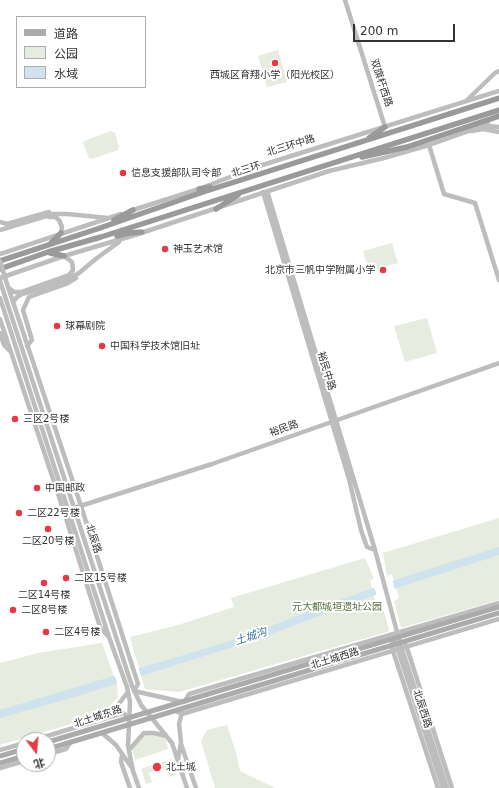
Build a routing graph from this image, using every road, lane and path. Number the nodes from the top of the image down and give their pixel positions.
1 (345, 0) edge
2 (499, 71) edge
3 (499, 91) edge
4 (499, 98) edge
5 (466, 102) junction
6 (499, 110) edge
7 (499, 116) edge
8 (481, 125) junction
9 (385, 127) junction
10 (499, 127) edge
11 (469, 131) junction
12 (499, 132) edge
13 (365, 142) junction
14 (429, 144) junction
15 (329, 164) junction
16 (240, 181) junction
17 (199, 189) junction
18 (246, 190) junction
19 (265, 191) junction
20 (216, 209) junction
21 (133, 210) junction
22 (67, 214) junction
23 (110, 218) junction
24 (0, 222) edge
25 (100, 228) junction
26 (0, 230) edge
27 (142, 232) junction
28 (0, 233) edge
29 (61, 234) junction
30 (101, 237) junction
31 (122, 240) junction
32 (51, 244) junction
33 (48, 252) junction
34 (0, 254) edge
35 (64, 256) junction
36 (0, 261) edge
37 (0, 269) edge
38 (79, 273) junction
39 (0, 278) edge
40 (499, 280) edge
41 (1, 283) edge
42 (8, 286) junction
43 (0, 298) edge
44 (13, 302) junction
45 (4, 310) edge
46 (0, 319) edge
47 (0, 334) edge
48 (27, 346) junction
49 (11, 352) junction
50 (499, 363) edge
51 (334, 422) junction
52 (81, 506) junction
53 (74, 508) junction
54 (387, 599) joint
55 (499, 603) edge
56 (499, 607) edge
57 (499, 613) edge
58 (499, 619) edge
59 (109, 637) junction
60 (398, 644) junction
61 (129, 689) junction
62 (134, 691) junction
63 (419, 694) junction
64 (184, 701) junction
65 (184, 708) junction
66 (176, 710) junction
67 (147, 713) junction
68 (182, 714) junction
69 (129, 718) junction
70 (152, 718) junction
71 (106, 719) junction
72 (129, 725) junction
73 (99, 727) junction
74 (102, 733) junction
75 (56, 734) edge
76 (166, 736) junction
77 (56, 740) edge
78 (70, 742) junction
79 (181, 742) junction
80 (16, 745) edge
81 (56, 746) edge
82 (0, 750) edge
83 (129, 750) junction
84 (16, 752) edge
85 (56, 752) edge
86 (122, 755) junction
87 (3, 756) edge
88 (16, 760) edge
89 (16, 762) edge
90 (178, 762) junction
91 (0, 763) edge
92 (8, 763) junction
93 (0, 768) edge
94 (133, 770) junction
95 (130, 788) edge
96 (139, 788) edge
97 (187, 788) edge
98 (196, 788) edge
99 (438, 788) edge
100 (443, 788) edge
101 (447, 788) edge
102 (452, 788) edge

1 - 9 street, 双旗杆西路
2 - 5 street
3 - 5 street, 北三环中路
4 - 13 highway, 北三环
5 - 9 street, 北三环中路
6 - 15 highway, 北三环
7 - 8 street
7 - 15 highway
8 - 10 street
8 - 11 street
9 - 13 highway
9 - 17 street, 北三环中路
11 - 12 street
11 - 14 street
13 - 16 highway, 北三环
14 - 19 street
14 - 40 street
15 - 18 highway, 北三环
16 - 17 highway
16 - 25 highway, 北三环
17 - 21 street, 北三环中路
18 - 20 highway
18 - 30 highway, 北三环
19 - 20 street
19 - 51 street, 裕民中路
20 - 27 street
21 - 23 street, 北三环中路
21 - 25 highway
22 - 23 street
22 - 24 street
22 - 26 street
23 - 29 street, 北三环中路
25 - 32 highway, 北三环
27 - 30 highway
27 - 31 street
28 - 29 street
29 - 32 highway
29 - 34 street, 北三环中路
30 - 33 highway, 北三环
31 - 35 street
31 - 38 street
32 - 36 highway, 北三环
33 - 35 highway
33 - 37 highway, 北三环
35 - 39 street
35 - 42 street
36 - 42 street, 北辰路, bridge
38 - 44 street
38 - 48 street
41 - 42 street
41 - 45 street, 北辰路
42 - 44 street, 北辰路
43 - 45 street, 北辰路
44 - 45 street
44 - 48 street, 北辰路
45 - 53 street, 北辰路
45 - 59 street, 北辰路
46 - 49 street, 北辰路
47 - 49 street
48 - 52 street, 北辰路
49 - 59 street, 北辰路
50 - 51 street, 裕民路
51 - 52 street, 裕民路
51 - 54 street, 裕民中路
52 - 53 street, 裕民路
52 - 62 street, 北辰路
53 - 61 street, 北辰路
54 - 60 street, 北辰西路
55 - 60 street, 北土城西路
56 - 60 main road, 北土城西路
57 - 60 main road, 北土城西路
58 - 60 street, 北土城西路
59 - 61 street, 北辰路
60 - 63 street, 北辰西路
60 - 64 main road, 北土城西路
60 - 65 main road, 北土城西路
60 - 68 street, 北土城西路
60 - 99 street, 北辰西路
60 - 100 street, 北辰西路
61 - 62 street, 北辰路
61 - 69 street, 北辰路
61 - 71 street
62 - 64 street
62 - 67 street, 北辰路
63 - 101 street, 北辰西路
63 - 102 street, 北辰西路
64 - 67 main road, 北土城西路
65 - 66 main road, 北土城西路
65 - 68 street
66 - 68 street
66 - 70 main road, 北土城西路
67 - 69 main road, 北土城西路
67 - 70 street, 北辰路
68 - 79 street
69 - 71 street, 北土城东路
69 - 72 street, 北辰路
69 - 73 main road, 北土城东路
70 - 72 main road, 北土城东路
70 - 76 street, 北辰路
71 - 73 street
71 - 75 street, 北土城东路
72 - 74 main road, 北土城东路
72 - 83 street, 北辰路
73 - 77 main road, 北土城东路
74 - 78 main road, 北土城东路
74 - 86 street
76 - 83 street
76 - 90 street, 北辰路
78 - 81 main road, 北土城东路
78 - 85 street, 北土城东路
79 - 90 street
79 - 98 street
80 - 82 street
83 - 94 street, 北辰路
84 - 87 main road
86 - 94 street
86 - 95 street
87 - 92 street
88 - 92 main road
89 - 92 street
90 - 97 street, 北辰路
91 - 92 main road
92 - 93 street
94 - 96 street, 北辰路

